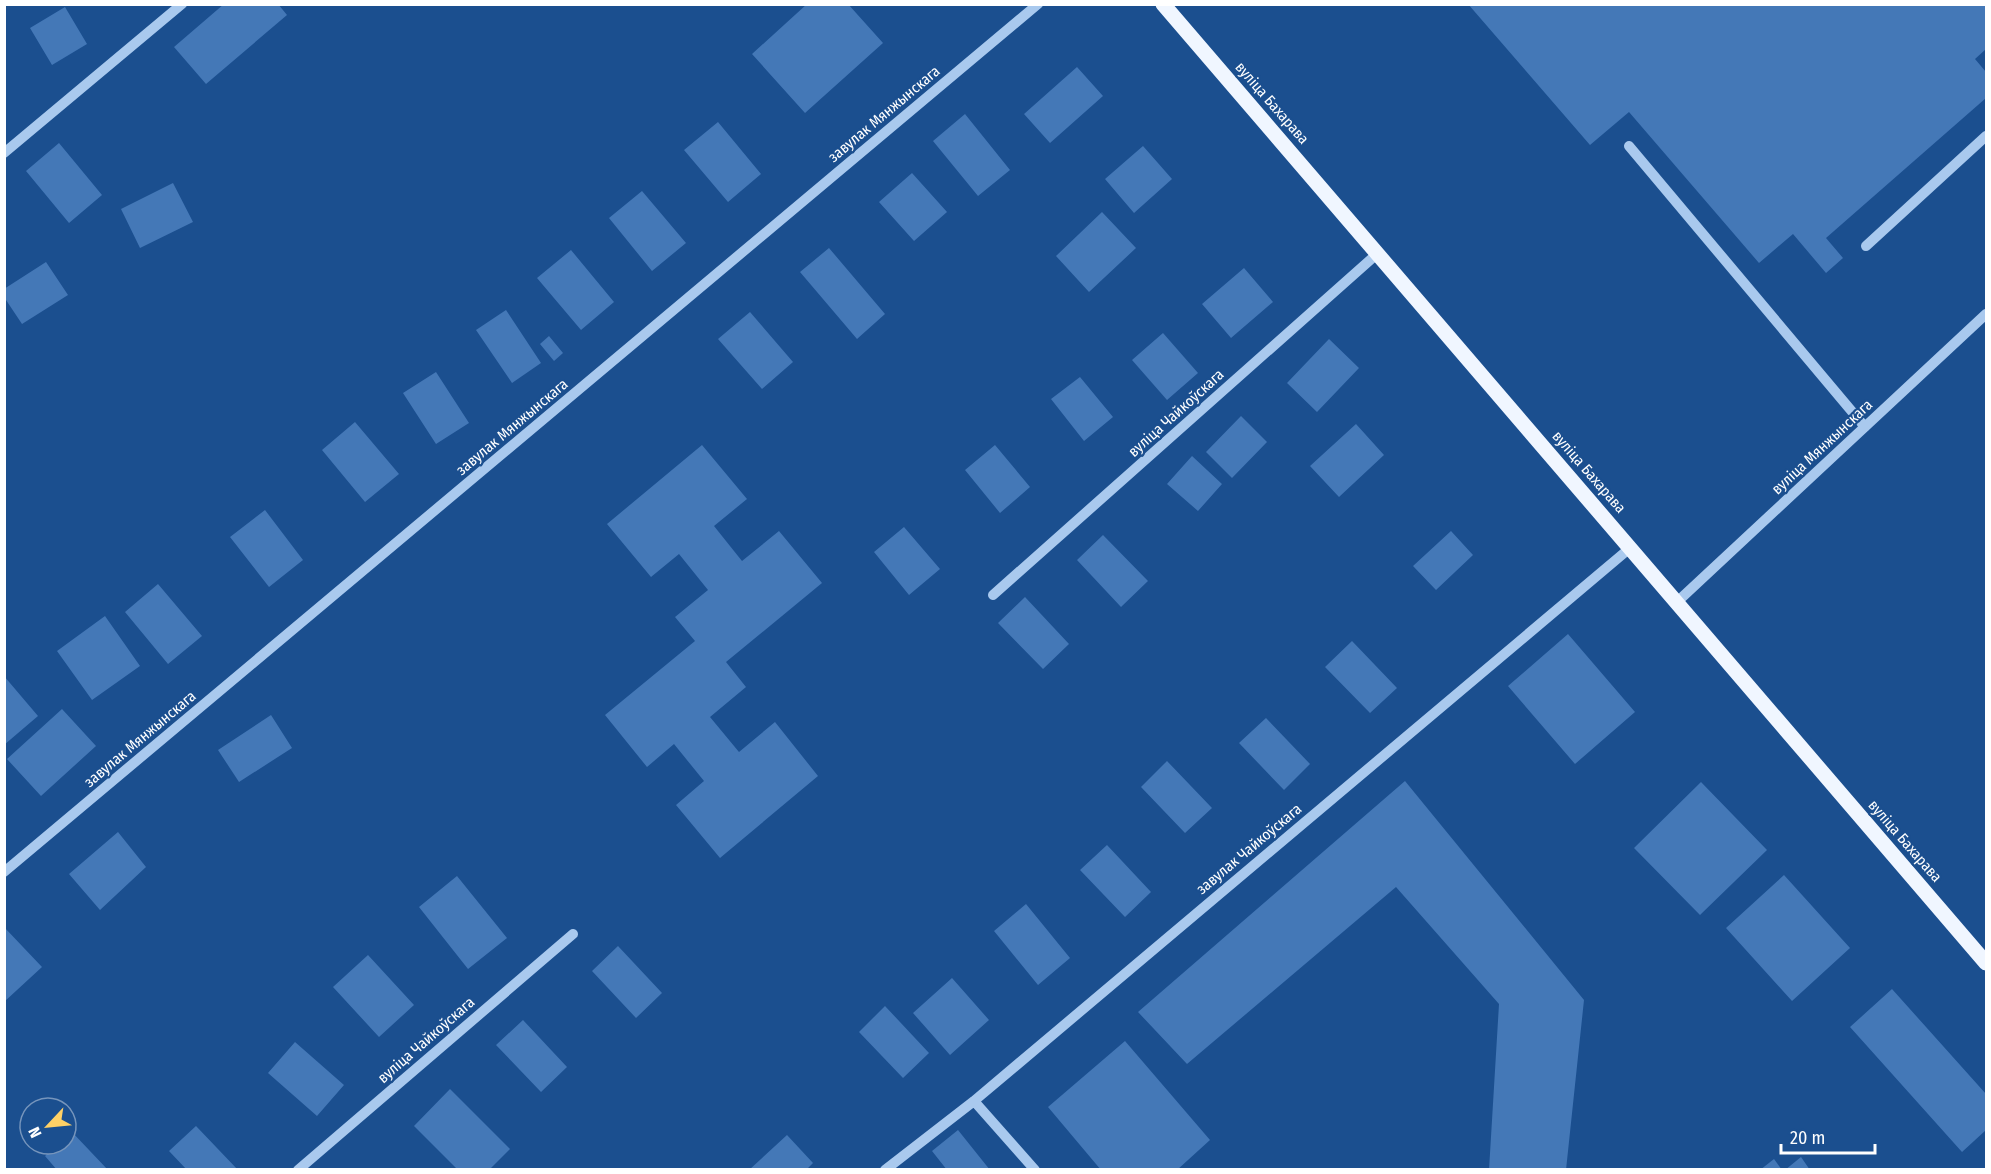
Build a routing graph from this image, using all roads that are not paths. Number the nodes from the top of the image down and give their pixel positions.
1 (182, 4) edge
2 (1038, 4) edge
3 (1163, 4) edge
4 (1986, 136) edge
5 (1629, 146) dead end
6 (4, 153) edge
7 (1866, 246) dead end
8 (1378, 253) junction
9 (1986, 314) edge
10 (1865, 427) junction
11 (1630, 548) junction
12 (993, 595) dead end
13 (1677, 602) junction
14 (4, 872) edge
15 (573, 934) dead end
16 (1986, 963) edge
17 (974, 1101) junction
18 (298, 1170) edge
19 (885, 1170) edge
20 (1035, 1170) edge

1 - 6 street
2 - 14 street, завулак Мянжынскага
3 - 8 main road, вуліца Бахарава
4 - 7 street
5 - 10 street
8 - 11 main road, вуліца Бахарава
8 - 12 street, вуліца Чайкоўскага
9 - 10 street, вуліца Мянжынскага
10 - 13 street, вуліца Мянжынскага
11 - 13 main road, вуліца Бахарава
11 - 17 street, завулак Чайкоўскага
13 - 16 main road, вуліца Бахарава
15 - 18 street, вуліца Чайкоўскага
17 - 19 street, завулак Чайкоўскага
17 - 20 street

